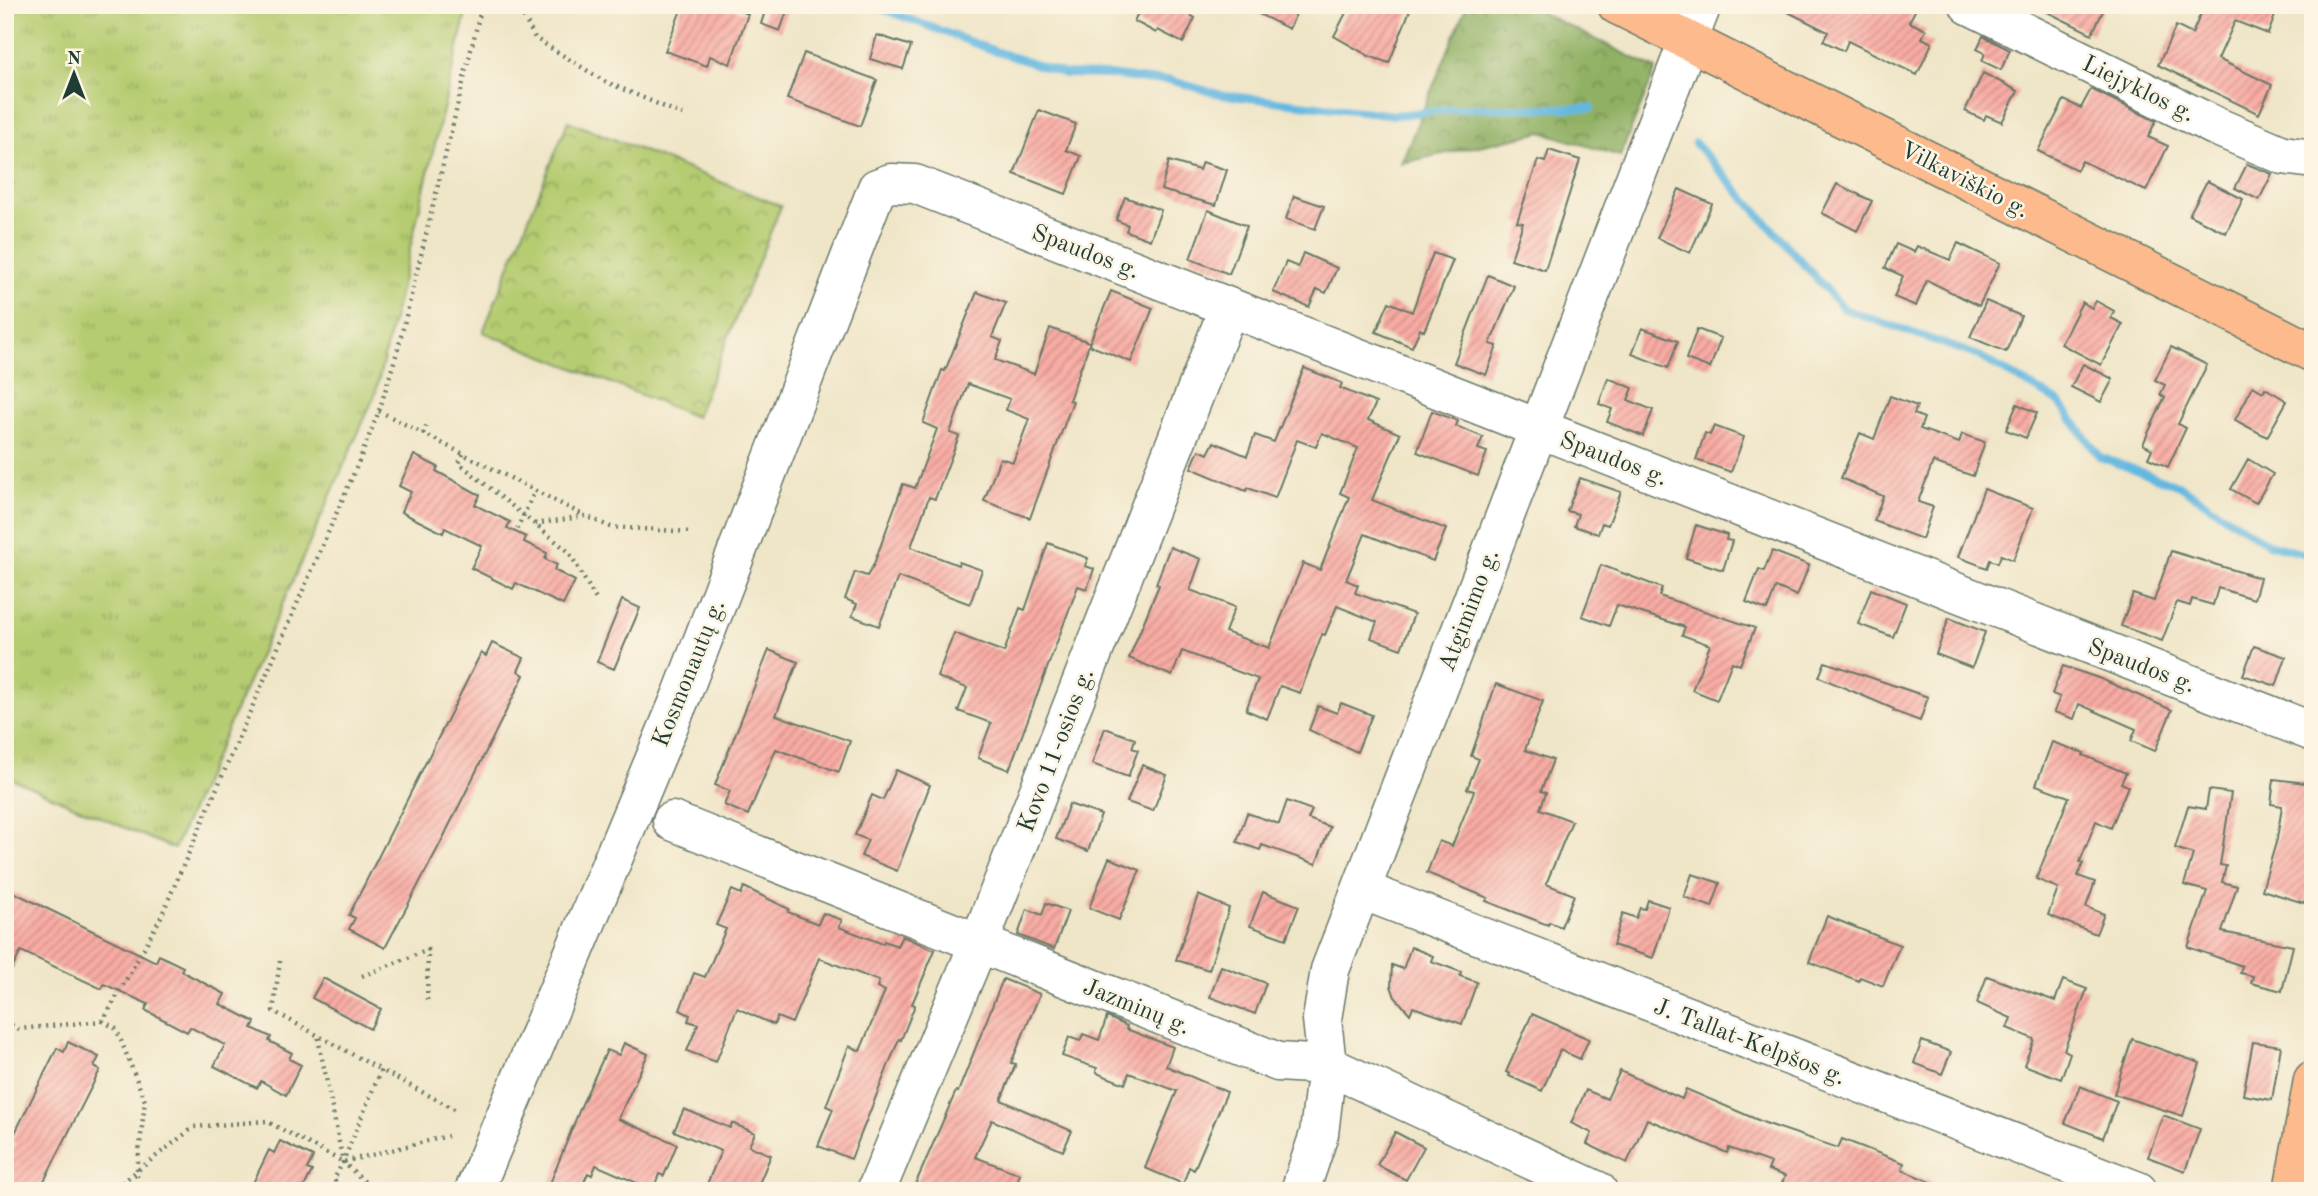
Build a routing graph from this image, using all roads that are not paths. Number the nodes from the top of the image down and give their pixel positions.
1 (1617, 5) edge
2 (1702, 5) edge
3 (1969, 5) edge
4 (1688, 41) junction
5 (2313, 159) edge
6 (915, 184) joint
7 (1229, 307) junction
8 (2313, 353) edge
9 (1538, 428) junction
10 (2313, 732) edge
11 (672, 821) dead end
12 (1362, 890) junction
13 (979, 943) junction
14 (1327, 1065) junction
15 (2313, 1080) edge
16 (474, 1191) edge
17 (877, 1191) edge
18 (1300, 1191) edge
19 (1598, 1191) edge
20 (2138, 1191) edge
21 (2293, 1191) edge

1 - 4 main road, Vilkaviškio g.
2 - 4 street, Atgimimo g.
3 - 5 street, Liejyklos g.
4 - 8 main road, Vilkaviškio g.
4 - 9 street, Atgimimo g.
6 - 7 street, Spaudos g.
6 - 16 street, Kosmonautų g.
7 - 9 street, Spaudos g.
7 - 13 street, Kovo 11-osios g.
9 - 10 street, Spaudos g.
9 - 12 street, Atgimimo g.
11 - 13 street, Jazminų g.
12 - 14 street, Atgimimo g.
12 - 20 street, J. Tallat-Kelpšos g.
13 - 14 street, Jazminų g.
13 - 17 street, Kovo 11-osios g.
14 - 18 street, Atgimimo g.
14 - 19 street, Jazminų g.
15 - 21 main road

